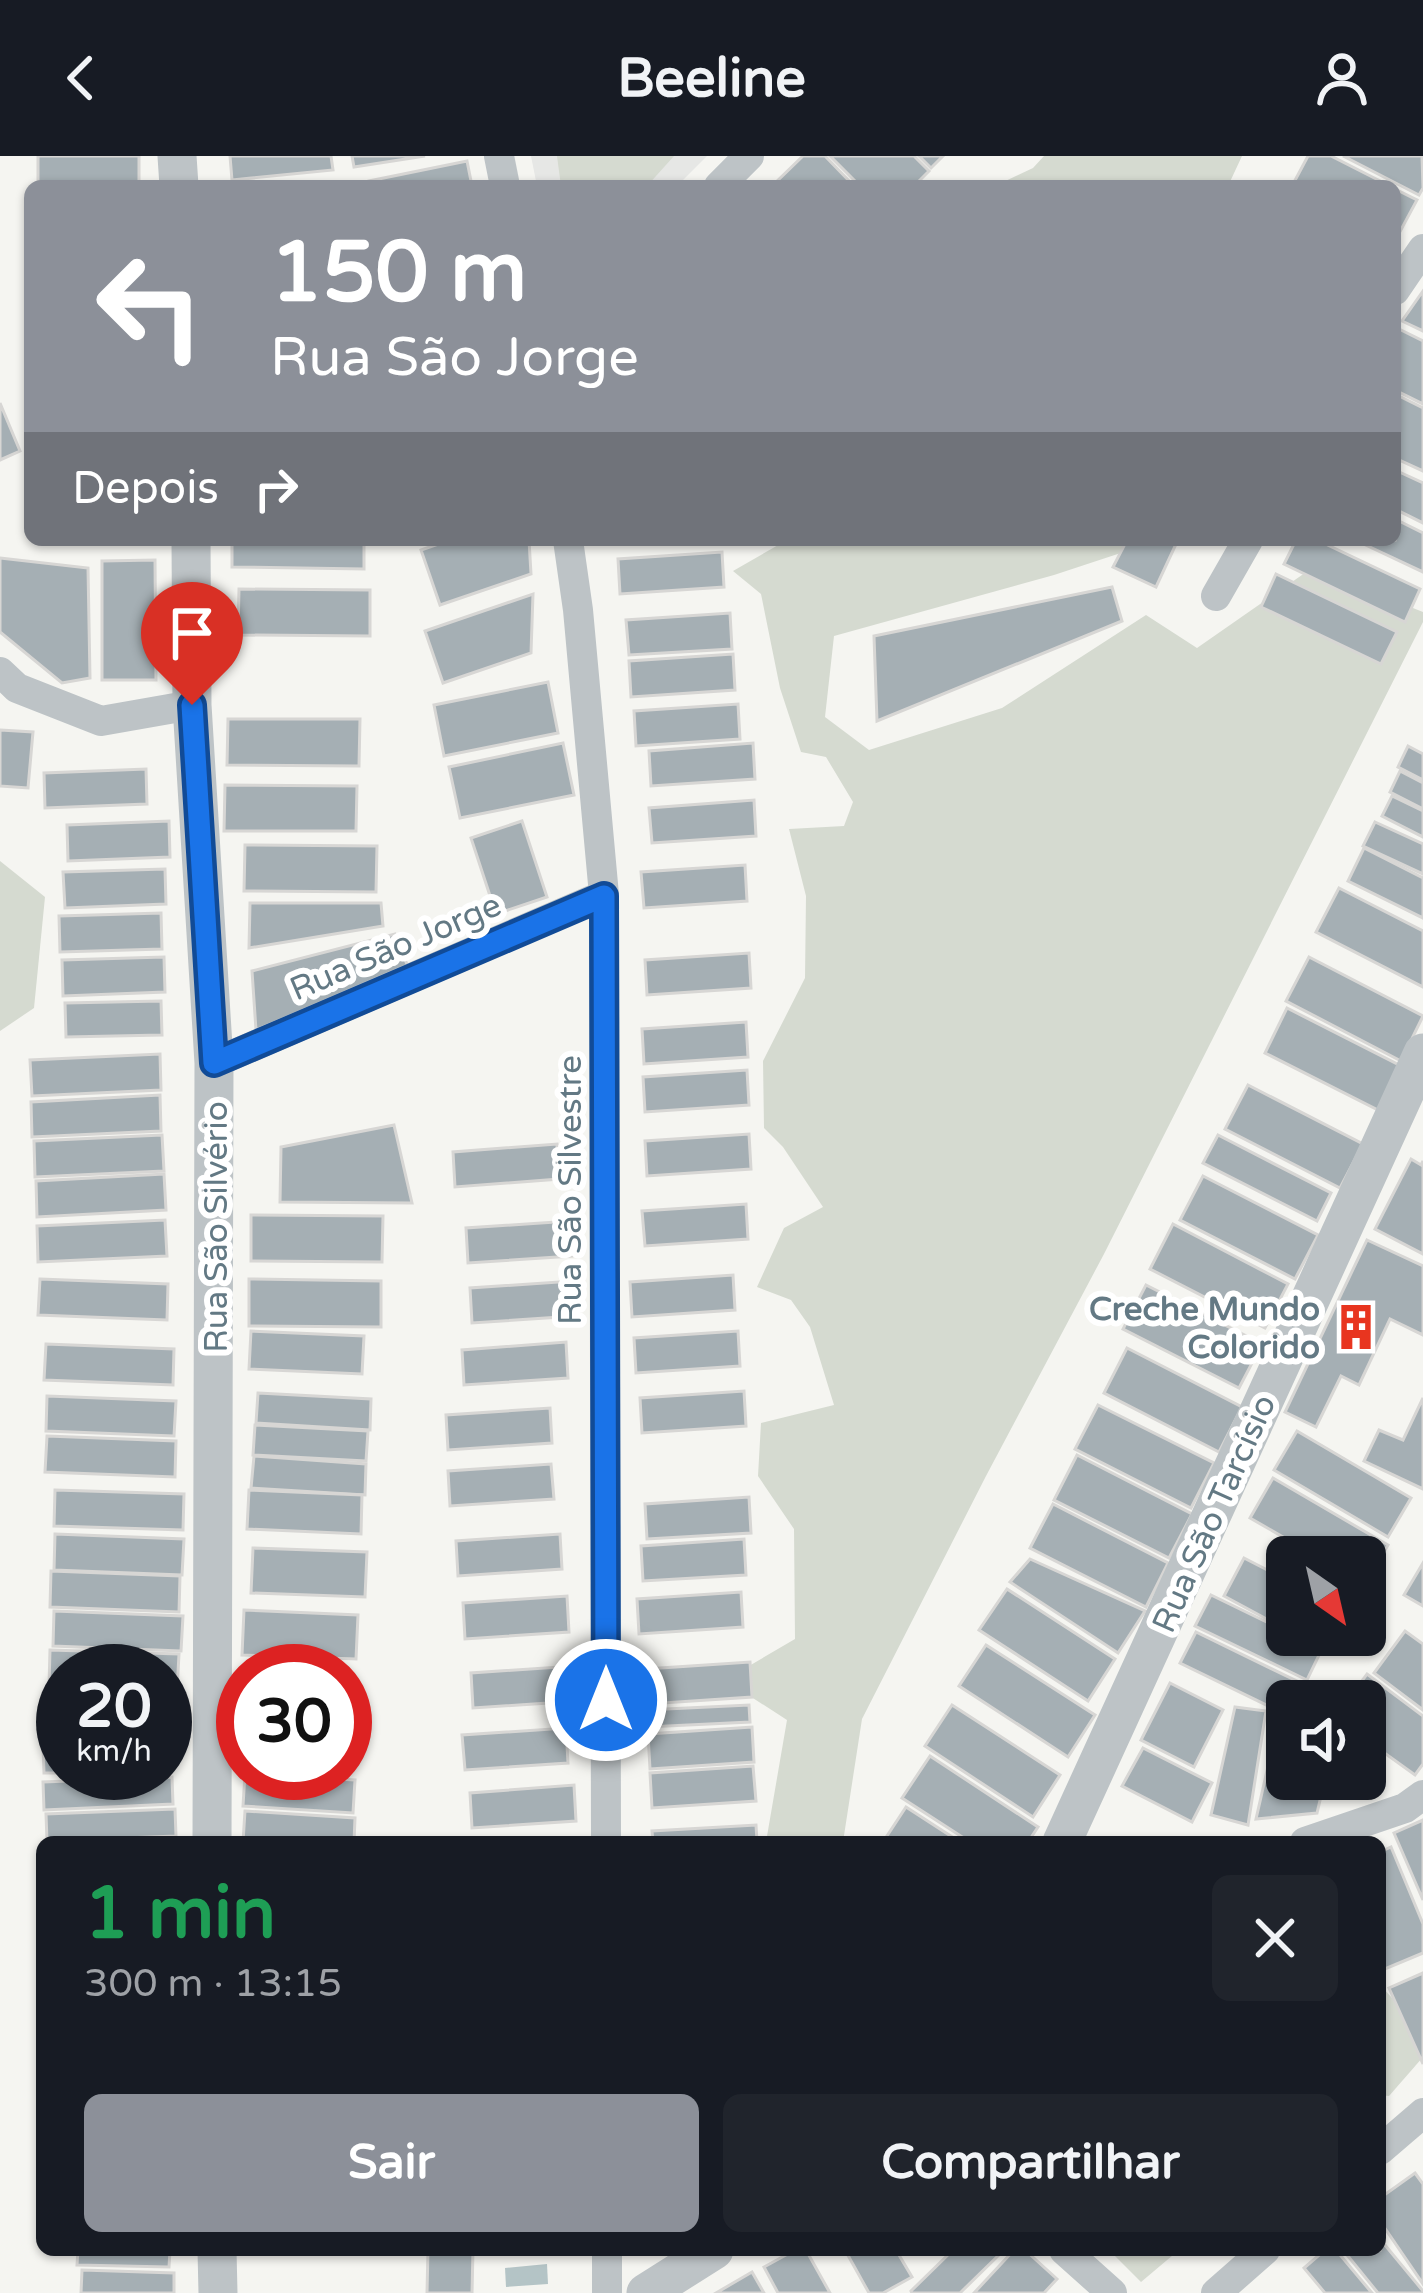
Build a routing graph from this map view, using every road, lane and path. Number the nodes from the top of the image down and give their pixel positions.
1 (748, 156) edge
2 (725, 180) edge
3 (1423, 249) edge
4 (1401, 281) edge
5 (191, 546) edge
6 (569, 546) edge
7 (1245, 546) edge
8 (1216, 596) dead end
9 (0, 672) edge
10 (192, 705) junction
11 (604, 896) junction
12 (214, 1063) junction
13 (1420, 1069) edge
14 (1423, 1795) edge
15 (212, 1836) edge
16 (606, 1836) edge
17 (1065, 1836) edge
18 (1323, 1836) edge
19 (1423, 2113) edge
20 (1386, 2145) edge
21 (217, 2256) edge
22 (607, 2256) edge
23 (705, 2256) edge
24 (1071, 2256) edge
25 (1258, 2256) edge
26 (218, 2293) edge
27 (607, 2293) edge
28 (646, 2293) edge
29 (1112, 2293) edge
30 (1216, 2293) edge

1 - 2 street
3 - 4 street
5 - 10 street, Rua São Silvério
6 - 11 street, Rua São Silvestre
7 - 8 street
9 - 10 street
10 - 12 street, Rua São Silvério
11 - 12 street, Rua São Jorge
11 - 16 street, Rua São Silvestre
12 - 15 street, Rua São Silvério
13 - 17 street, Rua São Tarcísio
14 - 18 street
19 - 20 street
21 - 26 street
22 - 27 street
23 - 28 street
24 - 29 street
25 - 30 street

